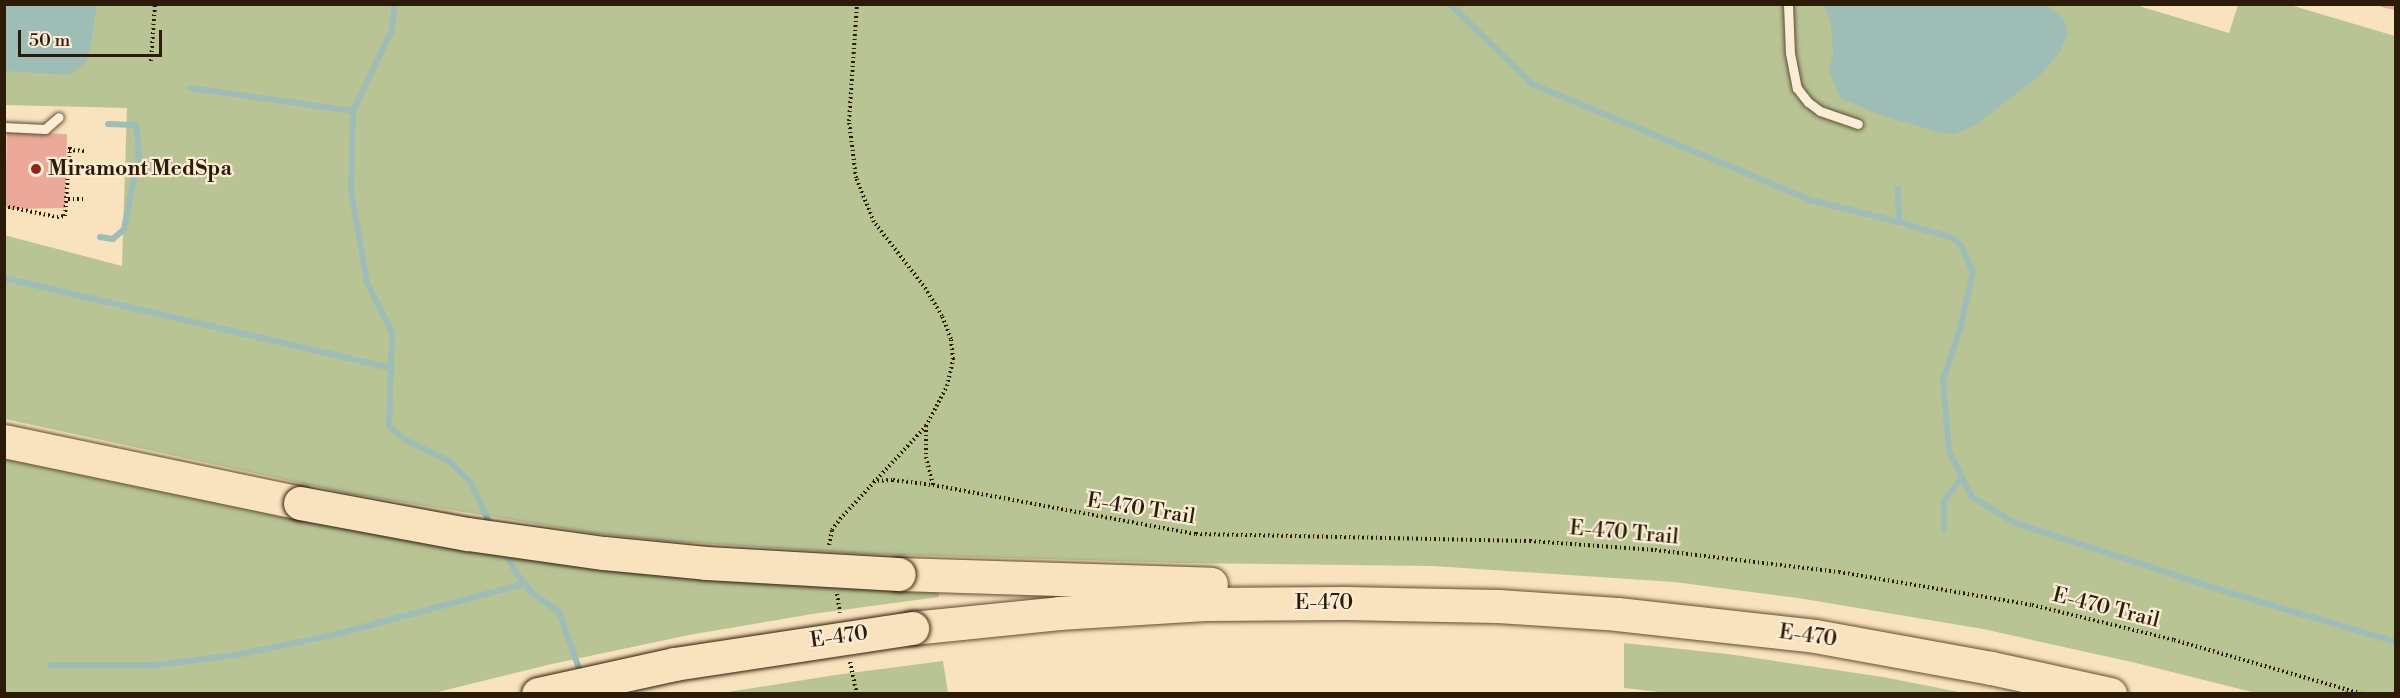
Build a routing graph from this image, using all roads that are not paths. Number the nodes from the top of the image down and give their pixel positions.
1 (1788, 4) edge
2 (59, 117) dead end
3 (1858, 124) dead end
4 (4, 127) edge
5 (4, 441) edge
6 (1498, 606) junction
7 (538, 693) edge
8 (2110, 693) edge

1 - 3 lane
2 - 4 lane
5 - 6 highway, bridge
6 - 7 highway, E-470, bridge
6 - 8 highway, E-470

